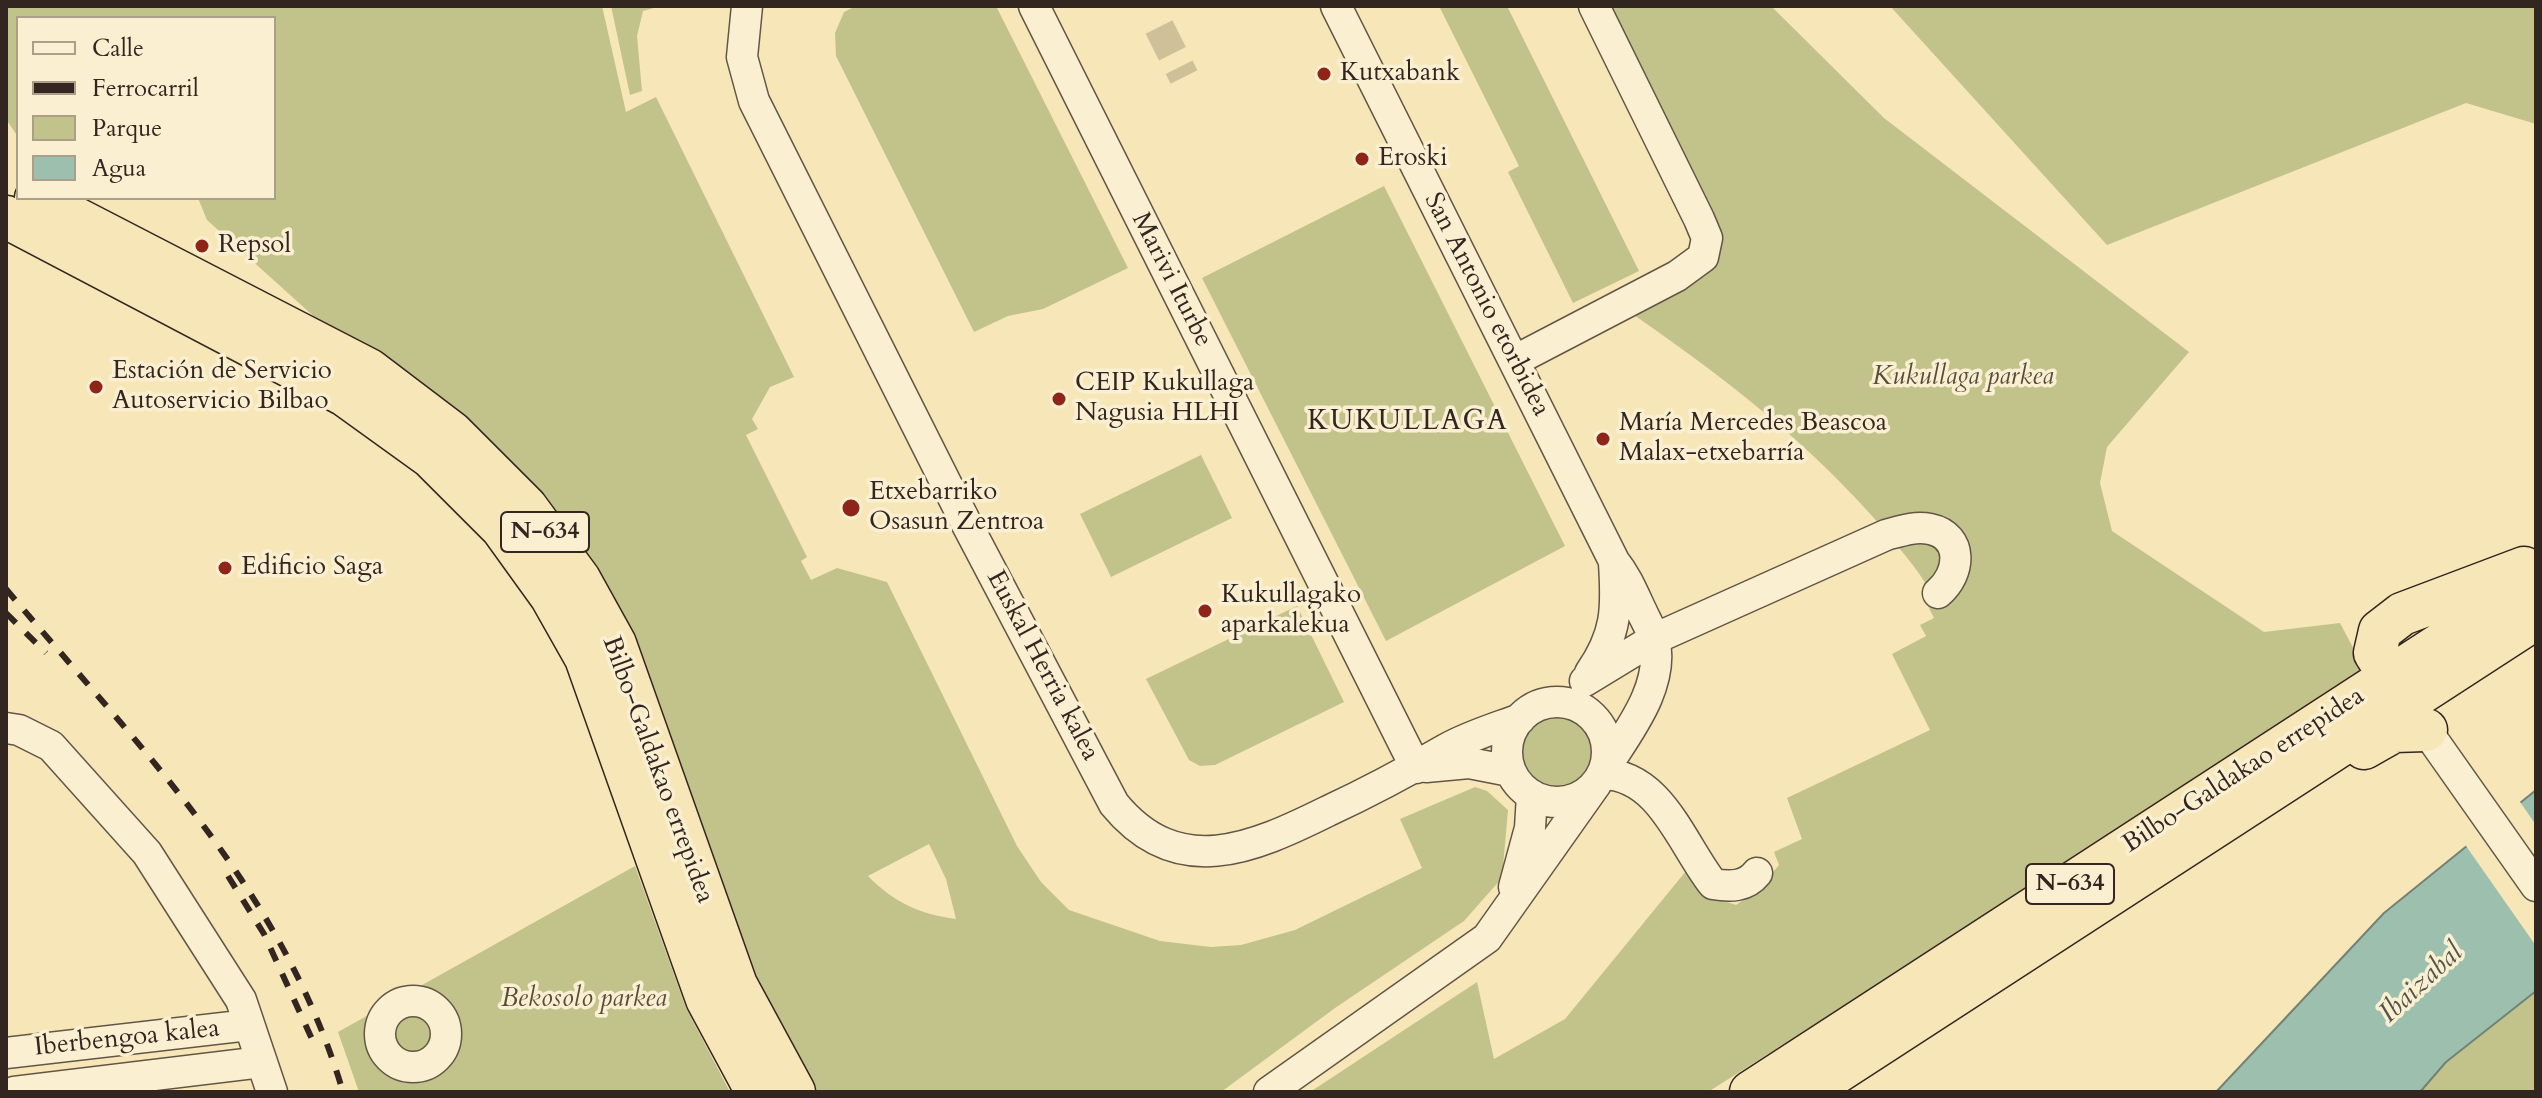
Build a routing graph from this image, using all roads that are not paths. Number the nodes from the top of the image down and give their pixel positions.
1 (747, 6) edge
2 (1034, 6) edge
3 (1336, 6) edge
4 (1594, 6) edge
5 (40, 200) edge
6 (6, 217) edge
7 (1514, 361) junction
8 (1614, 561) junction
9 (2536, 562) edge
10 (2536, 582) edge
11 (1938, 593) dead end
12 (2536, 618) edge
13 (1654, 639) junction
14 (1585, 681) junction
15 (1550, 703) junction
16 (2407, 703) junction
17 (1520, 719) junction
18 (6, 728) edge
19 (1416, 768) junction
20 (1510, 771) junction
21 (1601, 775) junction
22 (1532, 795) junction
23 (1757, 873) dead end
24 (2536, 886) edge
25 (1487, 938) junction
26 (249, 1025) junction
27 (6, 1053) edge
28 (262, 1062) junction
29 (14, 1092) edge
30 (272, 1092) edge
31 (757, 1092) edge
32 (794, 1092) edge
33 (1269, 1092) edge
34 (1751, 1092) edge
35 (1806, 1092) edge

1 - 19 street, Euskal Herria kalea
2 - 19 street, Marivi Iturbe
3 - 7 street, San Antonio etorbidea
4 - 7 street
5 - 32 highway, Bilbo-Galdakao errepidea / N-634
6 - 31 highway, Bilbo-Galdakao errepidea / N-634
7 - 8 street, San Antonio etorbidea
8 - 13 street, San Antonio etorbidea
8 - 14 street, San Antonio etorbidea
9 - 16 highway
10 - 16 highway, Bilbo-Galdakao errepidea / N-634
11 - 13 street
12 - 16 highway, Bilbo-Galdakao errepidea / N-634
13 - 14 street
13 - 21 street, San Antonio etorbidea
14 - 15 street, San Antonio etorbidea
15 - 17 street
15 - 21 street
16 - 24 street
16 - 34 highway, Bilbo-Galdakao errepidea / N-634
16 - 35 highway, Bilbo-Galdakao errepidea / N-634
17 - 19 street, Euskal Herria kalea
17 - 20 street
18 - 26 street
19 - 20 street, Euskal Herria kalea
20 - 22 street
21 - 22 street
21 - 23 street
21 - 25 street, San Antonio etorbidea
22 - 25 street, San Antonio etorbidea
25 - 33 street, San Antonio etorbidea
26 - 27 street, Iberbengoa kalea
26 - 28 street
28 - 29 street, Iberbengoa kalea
28 - 30 street

